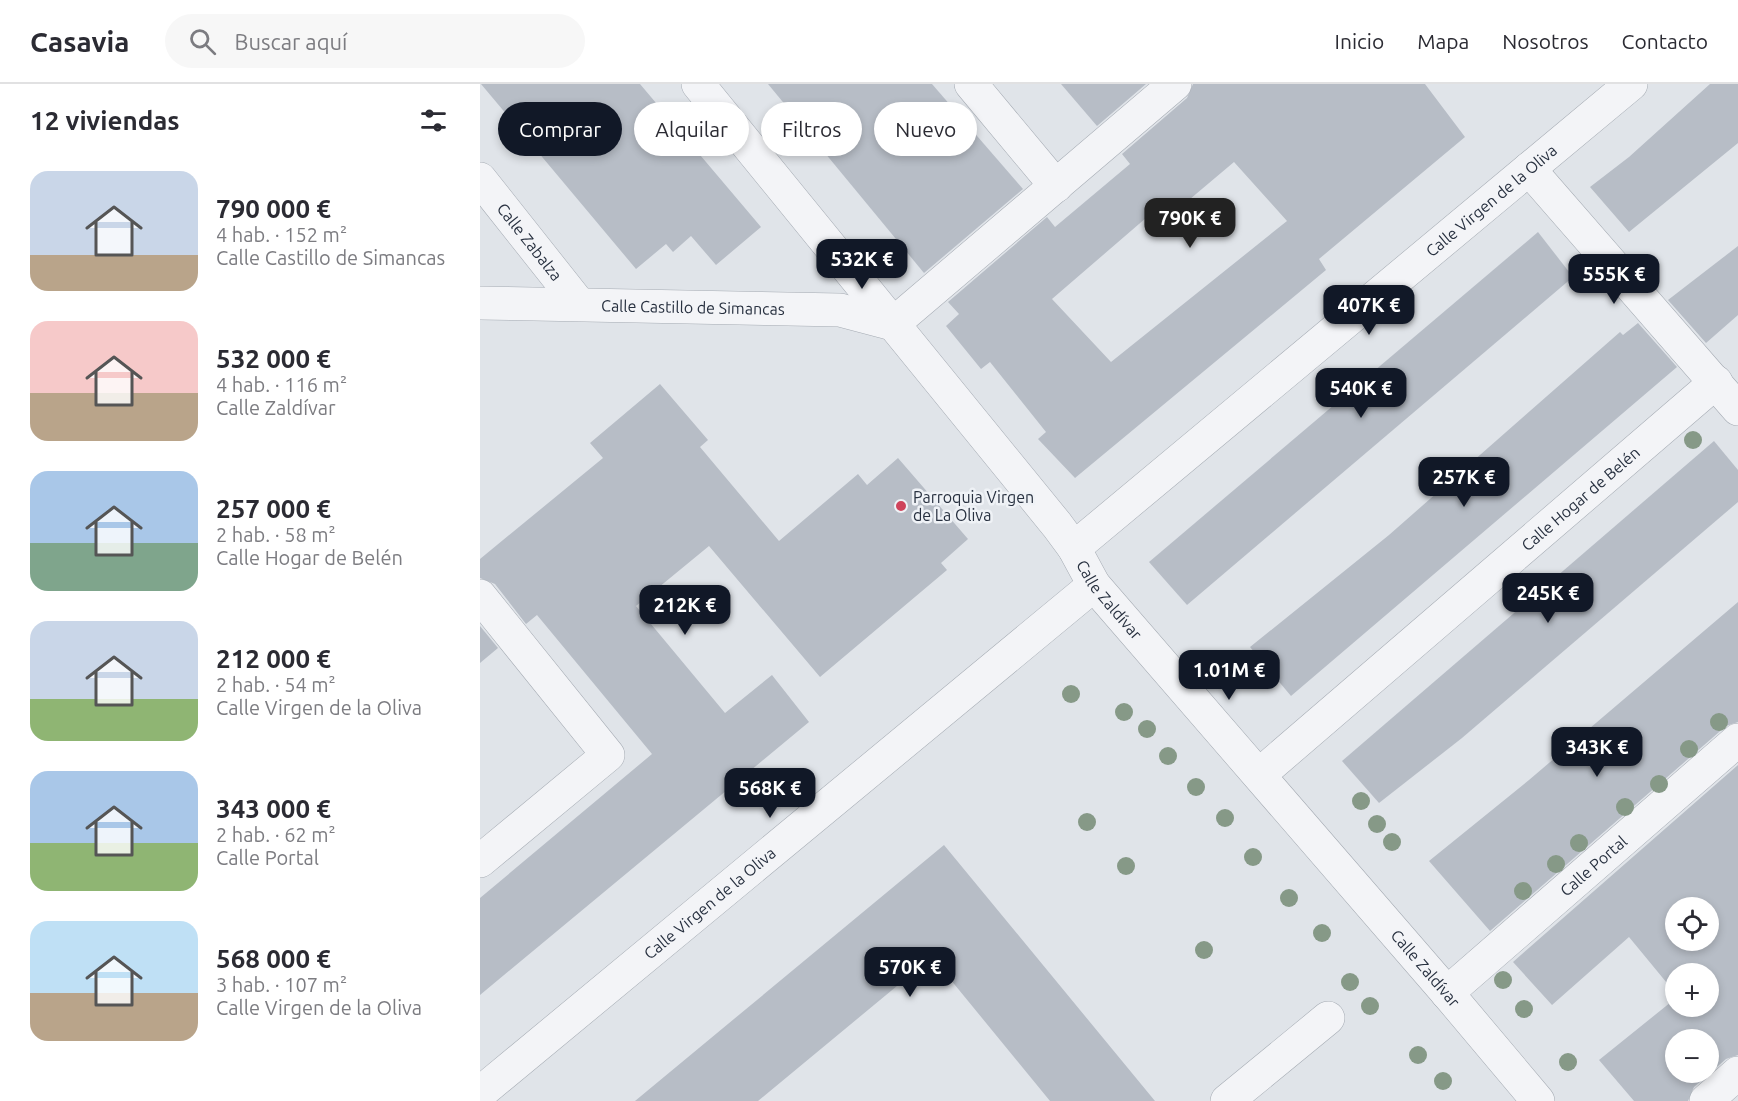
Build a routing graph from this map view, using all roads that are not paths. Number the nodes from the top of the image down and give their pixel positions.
1 (698, 84) edge
2 (971, 84) edge
3 (1175, 84) edge
4 (1631, 84) edge
5 (1529, 169) junction
6 (480, 179) edge
7 (1056, 186) junction
8 (480, 303) edge
9 (579, 304) junction
10 (893, 324) junction
11 (1727, 372) edge
12 (1738, 409) edge
13 (1074, 548) junction
14 (1094, 585) junction
15 (480, 596) edge
16 (1738, 740) edge
17 (1259, 775) junction
18 (480, 861) edge
19 (1447, 993) junction
20 (1328, 1018) dead end
21 (1738, 1073) edge
22 (484, 1080) edge
23 (1227, 1101) edge
24 (1538, 1101) edge
25 (1706, 1101) edge

1 - 10 street, Calle Zaldívar
2 - 7 street
3 - 7 street
4 - 5 street, Calle Virgen de la Oliva
5 - 11 street
5 - 13 street, Calle Virgen de la Oliva
6 - 9 street, Calle Zabalza
7 - 10 street
8 - 9 street, Calle Castillo de Simancas
9 - 10 street, Calle Castillo de Simancas
10 - 13 street, Calle Zaldívar
11 - 12 street
11 - 17 street, Calle Hogar de Belén
13 - 14 street, Calle Zaldívar
14 - 17 street, Calle Zaldívar
14 - 22 street, Calle Virgen de la Oliva
15 - 18 street
16 - 19 street, Calle Portal
17 - 19 street, Calle Zaldívar
19 - 24 street, Calle Zaldívar
20 - 23 street
21 - 25 street

